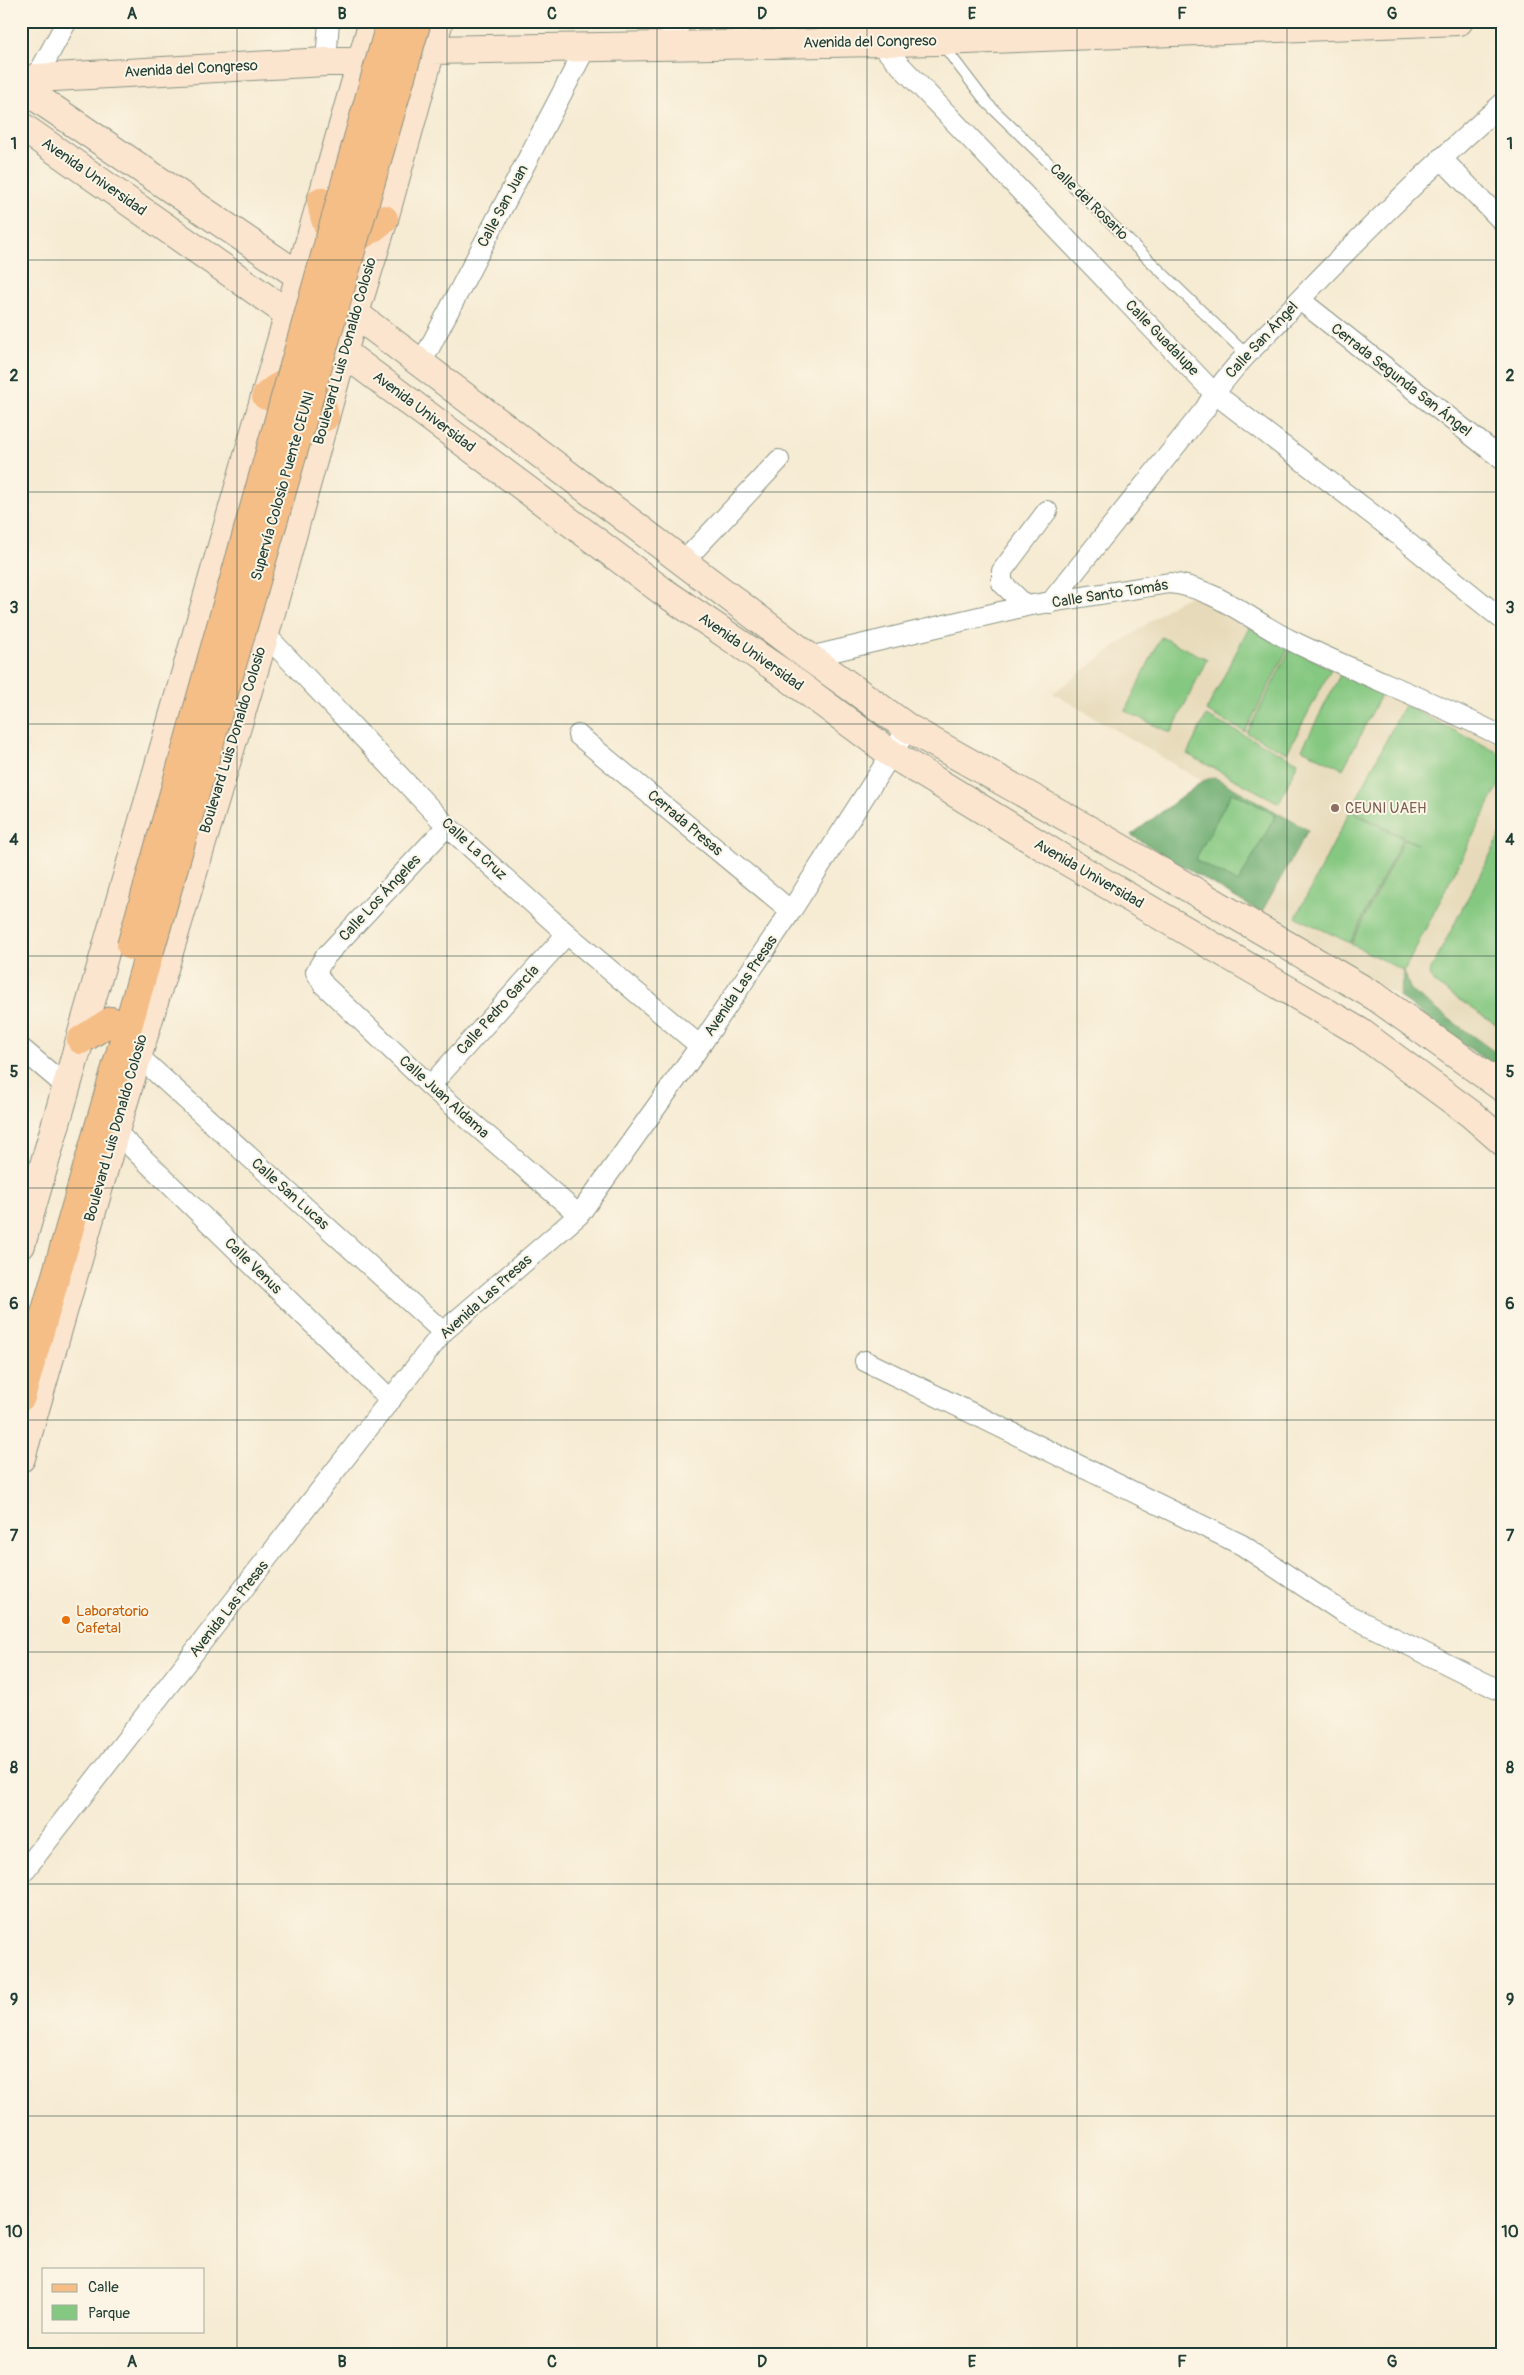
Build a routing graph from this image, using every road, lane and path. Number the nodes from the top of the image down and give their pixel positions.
1 (67, 21) edge
2 (329, 21) edge
3 (373, 21) edge
4 (391, 21) edge
5 (417, 21) edge
6 (439, 21) edge
7 (683, 21) edge
8 (852, 21) edge
9 (1459, 21) edge
10 (940, 41) junction
11 (878, 42) junction
12 (662, 46) junction
13 (585, 49) junction
14 (431, 50) junction
15 (326, 62) junction
16 (361, 62) junction
17 (26, 83) edge
18 (1503, 103) edge
19 (21, 126) edge
20 (1440, 158) junction
21 (321, 201) junction
22 (384, 219) junction
23 (1503, 222) edge
24 (300, 275) junction
25 (1300, 300) junction
26 (354, 313) junction
27 (289, 314) junction
28 (343, 352) junction
29 (1247, 355) junction
30 (421, 364) junction
31 (1214, 393) junction
32 (266, 396) junction
33 (325, 417) junction
34 (779, 460) dead end
35 (1503, 460) edge
36 (1047, 511) dead end
37 (683, 562) junction
38 (1050, 604) junction
39 (1026, 606) junction
40 (1503, 620) edge
41 (265, 634) junction
42 (808, 657) junction
43 (908, 728) junction
44 (578, 736) dead end
45 (1503, 737) edge
46 (890, 753) junction
47 (447, 826) junction
48 (791, 911) junction
49 (567, 934) junction
50 (140, 948) junction
51 (316, 972) joint
52 (118, 1024) junction
53 (81, 1040) junction
54 (700, 1046) junction
55 (21, 1048) edge
56 (138, 1055) junction
57 (430, 1086) junction
58 (68, 1088) junction
59 (1503, 1088) edge
60 (115, 1131) junction
61 (1503, 1142) edge
62 (579, 1214) junction
63 (21, 1244) edge
64 (443, 1332) junction
65 (21, 1335) edge
66 (865, 1361) dead end
67 (21, 1397) edge
68 (391, 1400) junction
69 (21, 1458) edge
70 (1503, 1692) edge
71 (21, 1875) edge

1 - 17 street
2 - 15 street
3 - 16 street
4 - 50 main road, Supervía Colosio Puente CEUNI, bridge
5 - 50 main road, Supervía Colosio Puente CEUNI, bridge
6 - 14 street, Boulevard Luis Donaldo Colosio
7 - 12 street
8 - 11 street, Calle Guadalupe
9 - 10 street, Avenida del Congreso
10 - 11 street, Avenida del Congreso
10 - 29 lane, Calle del Rosario
11 - 12 street, Avenida del Congreso
11 - 31 street, Calle Guadalupe
12 - 13 street, Avenida del Congreso
13 - 14 street, Avenida del Congreso
13 - 30 street, Calle San Juan
14 - 22 street, Boulevard Luis Donaldo Colosio
15 - 16 street, Avenida del Congreso
15 - 17 street, Avenida del Congreso
16 - 21 street
17 - 24 street, Avenida Universidad
18 - 20 street, Calle San Ángel
19 - 27 street, Avenida Universidad
20 - 23 street
20 - 25 street, Calle San Ángel
21 - 22 main road
21 - 24 street
22 - 26 street, Boulevard Luis Donaldo Colosio
24 - 26 street, Avenida Universidad
24 - 27 street
25 - 29 street, Calle San Ángel
25 - 35 street, Cerrada Segunda San Ángel
26 - 28 street, Boulevard Luis Donaldo Colosio
26 - 30 street, Avenida Universidad
27 - 28 street, Avenida Universidad
27 - 32 street
28 - 33 street, Boulevard Luis Donaldo Colosio
28 - 46 street, Avenida Universidad
29 - 31 street, Calle San Ángel
30 - 37 street, Avenida Universidad
31 - 38 street, Calle San Ángel
31 - 40 street, Calle Guadalupe
32 - 33 main road
32 - 53 street
33 - 41 street, Boulevard Luis Donaldo Colosio
34 - 37 street
36 - 39 street
37 - 42 street, Avenida Universidad
38 - 39 street, Calle Santo Tomás
38 - 45 street, Calle Santo Tomás
39 - 42 street, Calle Santo Tomás
41 - 47 street, Calle La Cruz
41 - 56 street, Boulevard Luis Donaldo Colosio
42 - 43 street, Avenida Universidad
43 - 46 street, Avenida Las Presas
43 - 59 street, Avenida Universidad
44 - 48 street, Cerrada Presas
46 - 48 street, Avenida Las Presas
46 - 61 street, Avenida Universidad
47 - 49 street, Calle La Cruz
47 - 51 street, Calle Los Ángeles
48 - 54 street, Avenida Las Presas
49 - 54 street, Calle La Cruz
49 - 57 street, Calle Pedro García
50 - 52 main road
51 - 57 street, Calle Juan Aldama
52 - 53 main road
52 - 56 main road
52 - 65 main road
52 - 67 main road
53 - 58 street
54 - 62 street, Avenida Las Presas
55 - 58 street
56 - 60 street, Boulevard Luis Donaldo Colosio
56 - 64 street, Calle San Lucas
57 - 62 street, Calle Juan Aldama
58 - 63 street
60 - 68 street, Calle Venus
60 - 69 street, Boulevard Luis Donaldo Colosio
62 - 64 street, Avenida Las Presas
64 - 68 street, Avenida Las Presas
66 - 70 street
68 - 71 street, Avenida Las Presas

